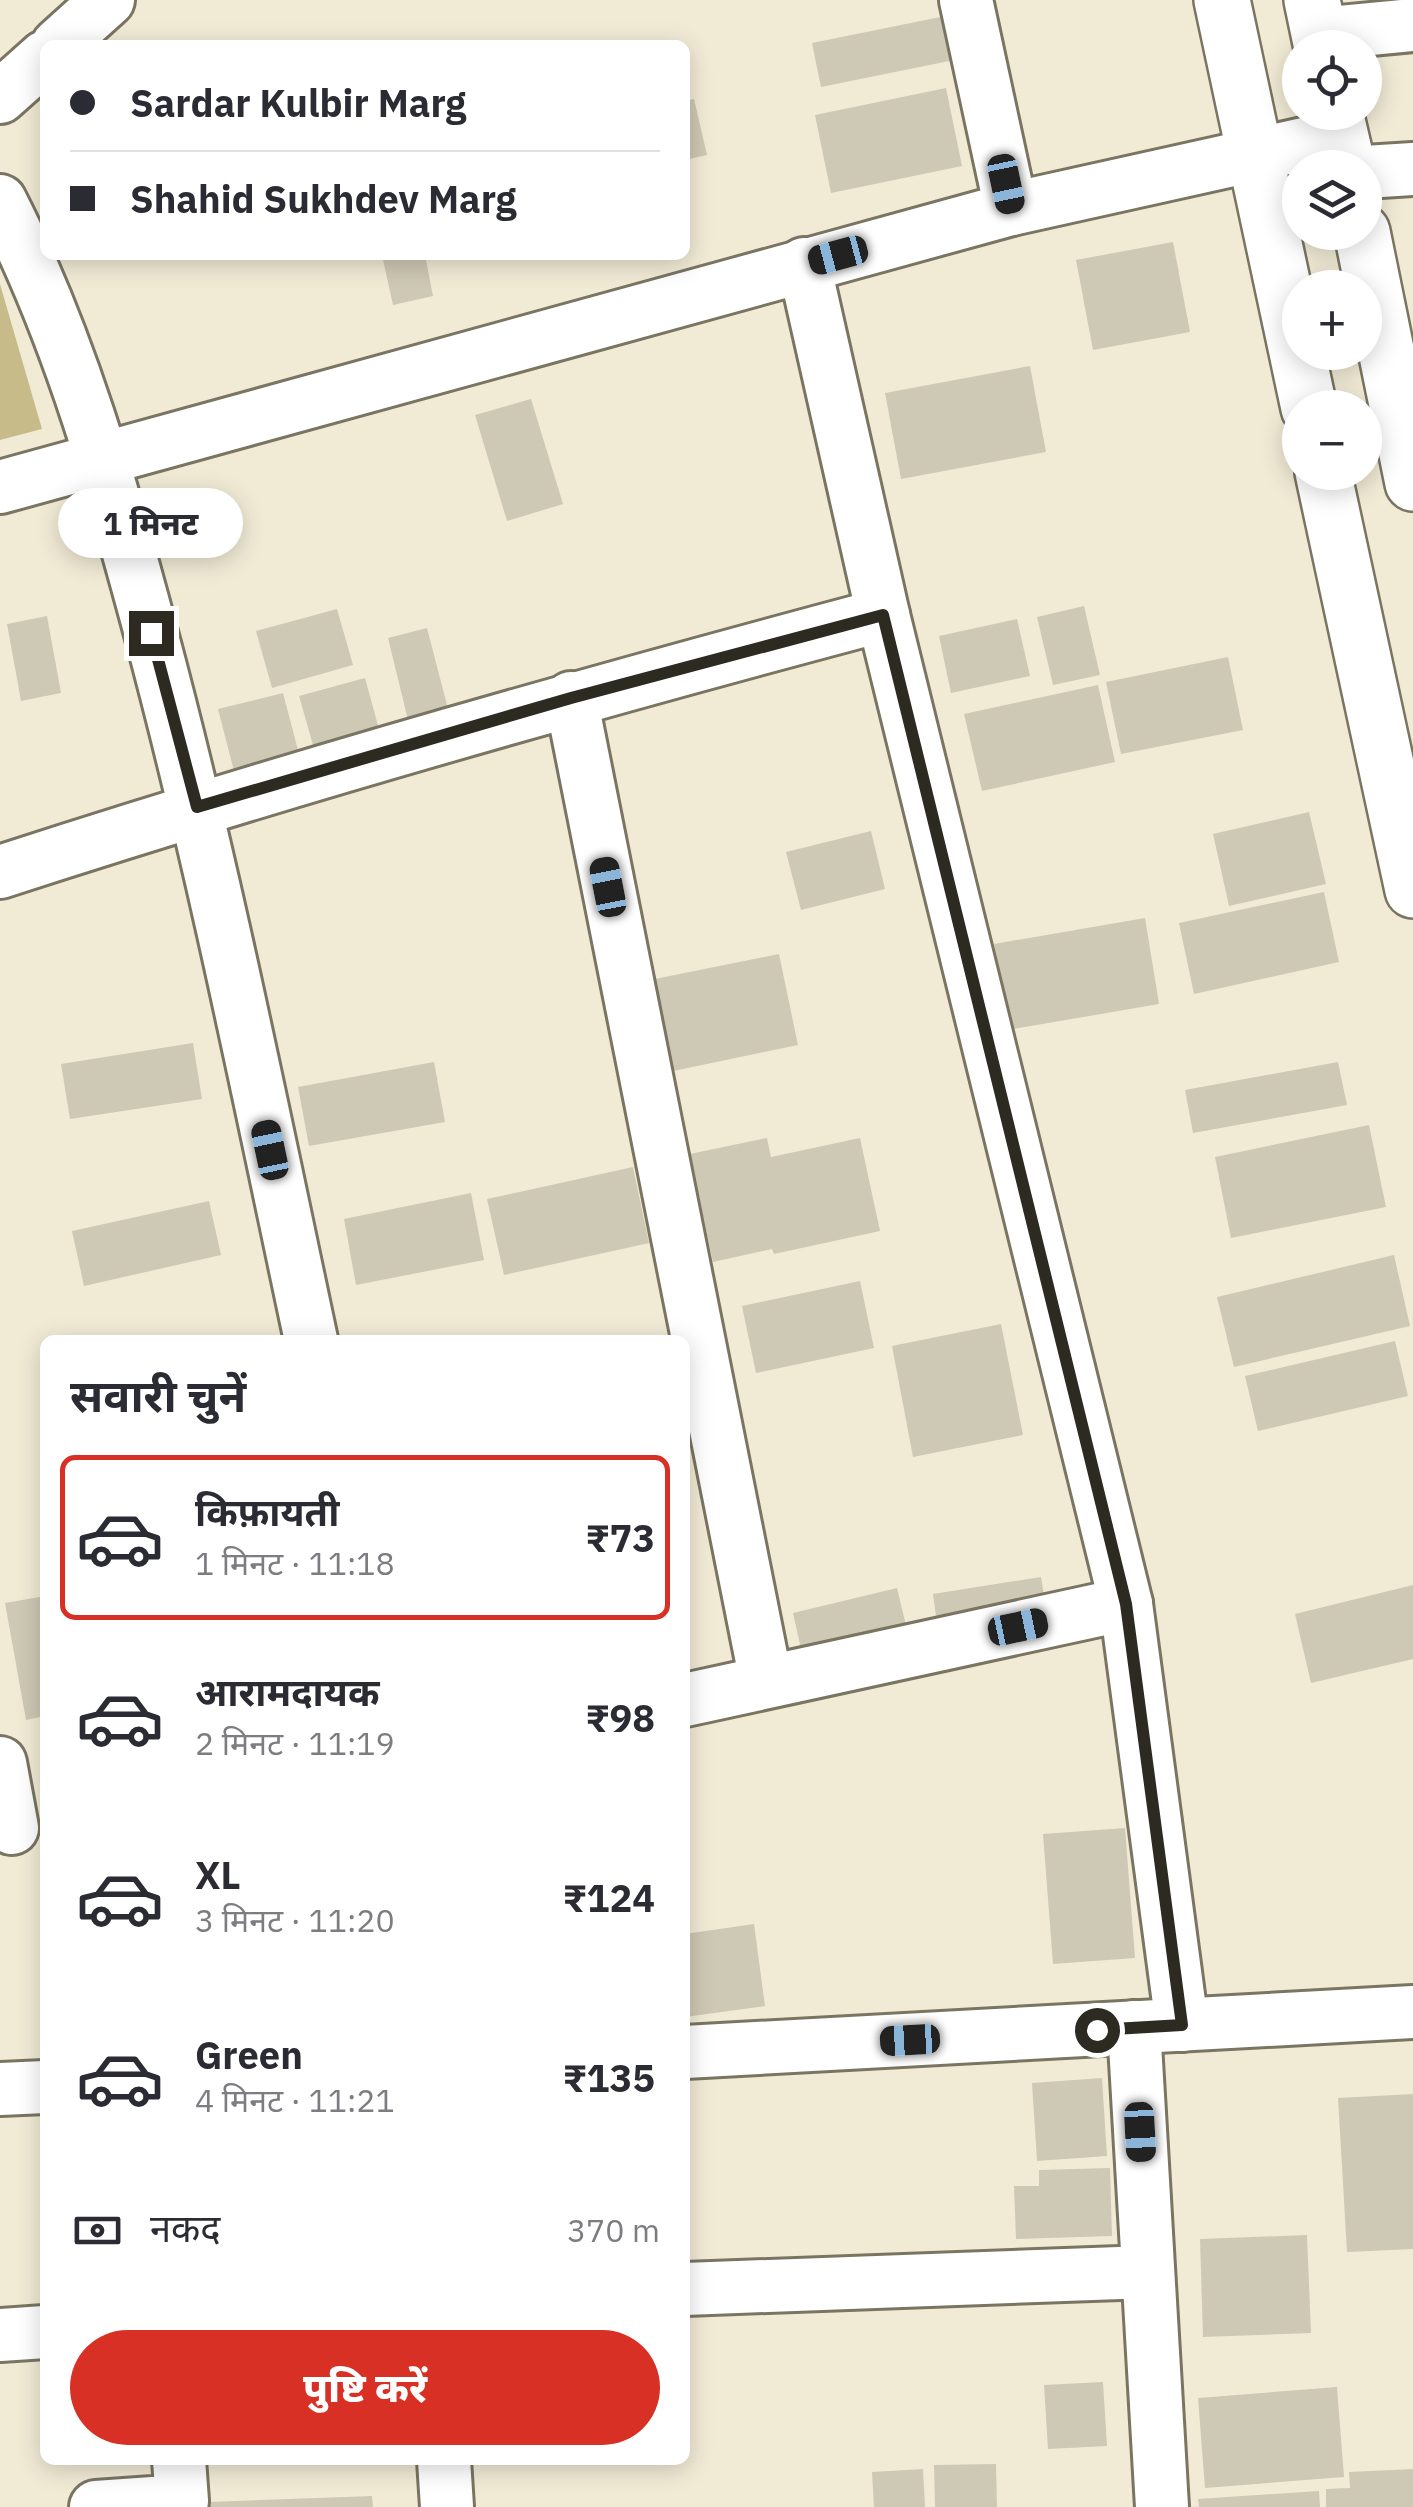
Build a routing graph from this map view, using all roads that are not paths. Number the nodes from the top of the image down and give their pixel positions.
1 (108, 0) edge
2 (966, 0) edge
3 (1222, 0) edge
4 (1413, 25) edge
5 (1318, 27) edge
6 (64, 40) edge
7 (40, 61) edge
8 (0, 97) edge
9 (1347, 147) edge
10 (1255, 155) junction
11 (1413, 169) edge
12 (0, 201) edge
13 (1011, 208) junction
14 (1367, 250) edge
15 (804, 264) junction
16 (1400, 357) edge
17 (1305, 390) edge
18 (104, 459) junction
19 (1413, 483) edge
20 (0, 488) edge
21 (1327, 490) edge
22 (883, 615) junction
23 (571, 698) junction
24 (197, 807) junction
25 (0, 872) edge
26 (1413, 890) edge
27 (310, 1335) edge
28 (1126, 1604) junction
29 (766, 1680) junction
30 (690, 1699) edge
31 (0, 1763) edge
32 (19, 1828) edge
33 (1413, 2012) edge
34 (1158, 2026) junction
35 (690, 2052) edge
36 (40, 2087) edge
37 (0, 2090) edge
38 (1148, 2272) junction
39 (690, 2290) edge
40 (40, 2332) edge
41 (0, 2335) edge
42 (179, 2465) edge
43 (444, 2465) edge
44 (96, 2507) edge
45 (448, 2507) edge
46 (1162, 2507) edge

1 - 6 street
2 - 13 street
3 - 10 street
4 - 5 street
7 - 8 street
9 - 10 street
9 - 11 street
10 - 13 street
10 - 17 street
12 - 18 street
13 - 15 street
14 - 16 street
15 - 18 street
15 - 22 street
16 - 19 street
18 - 20 street
18 - 24 street
21 - 26 street
22 - 23 street
22 - 28 street
23 - 24 street
23 - 29 street
24 - 25 street
24 - 27 street
28 - 29 street
28 - 34 street
29 - 30 street
31 - 32 street
33 - 34 street
34 - 35 street
34 - 38 street
36 - 37 street
38 - 39 street
38 - 46 street
40 - 41 street
42 - 44 street
43 - 45 street

